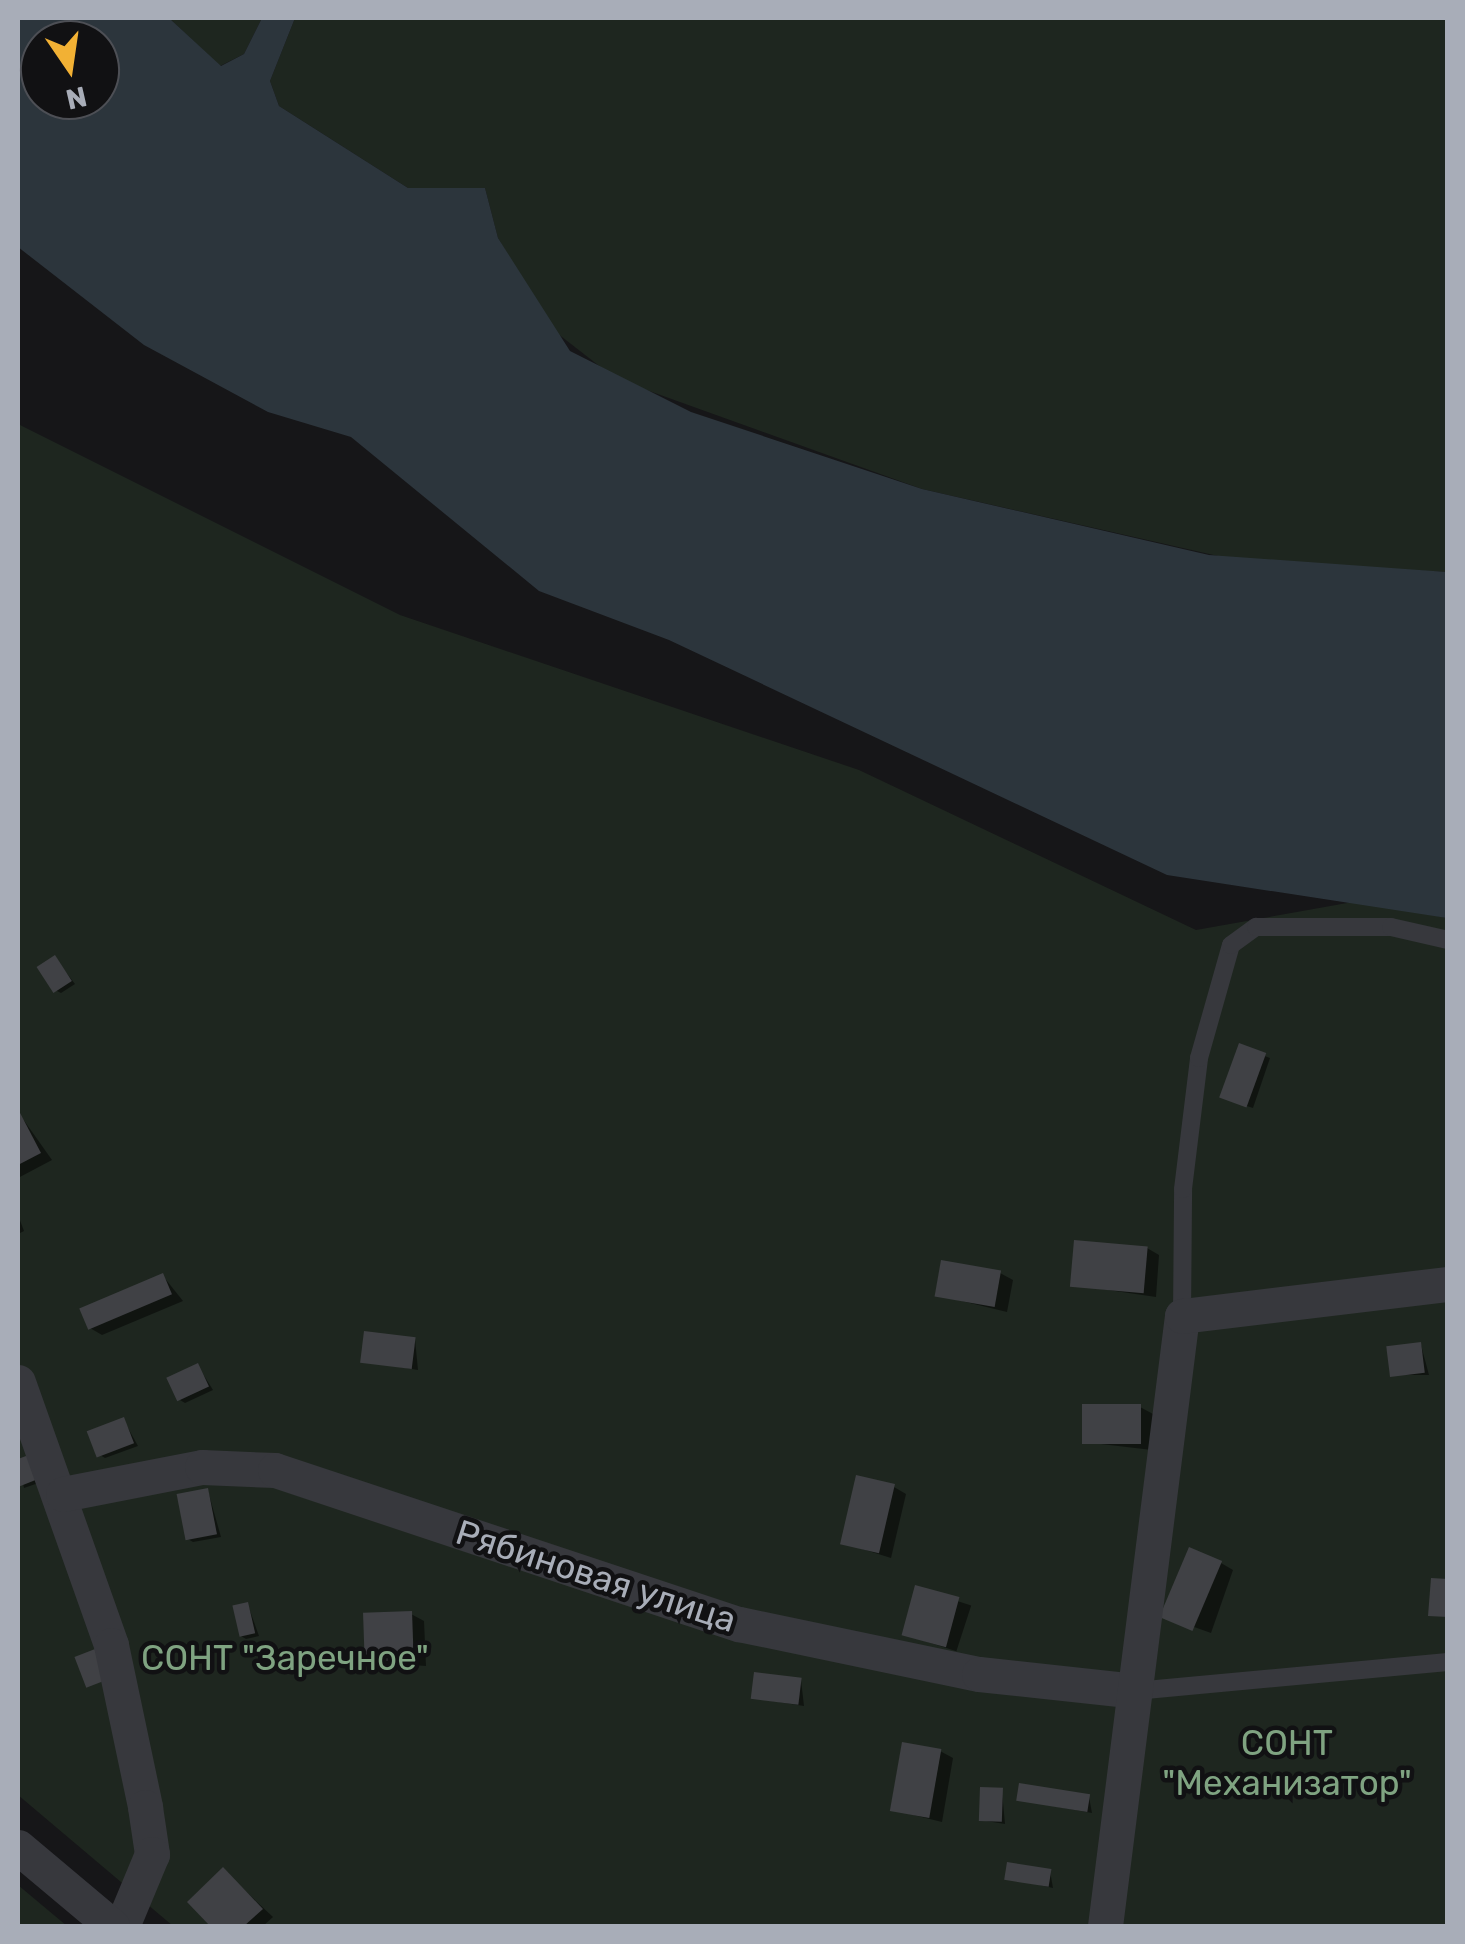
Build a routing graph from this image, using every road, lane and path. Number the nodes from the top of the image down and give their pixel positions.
1 (1448, 940) edge
2 (1448, 1284) edge
3 (1182, 1316) junction
4 (18, 1382) edge
5 (63, 1494) junction
6 (1448, 1662) edge
7 (1135, 1691) junction
8 (18, 1847) edge
9 (112, 1926) edge
10 (122, 1926) edge
11 (1105, 1926) edge

1 - 3 lane
2 - 3 street
3 - 7 street
4 - 5 street
5 - 7 street, Рябиновая улица
5 - 10 street
6 - 7 lane
7 - 11 street
8 - 9 street

